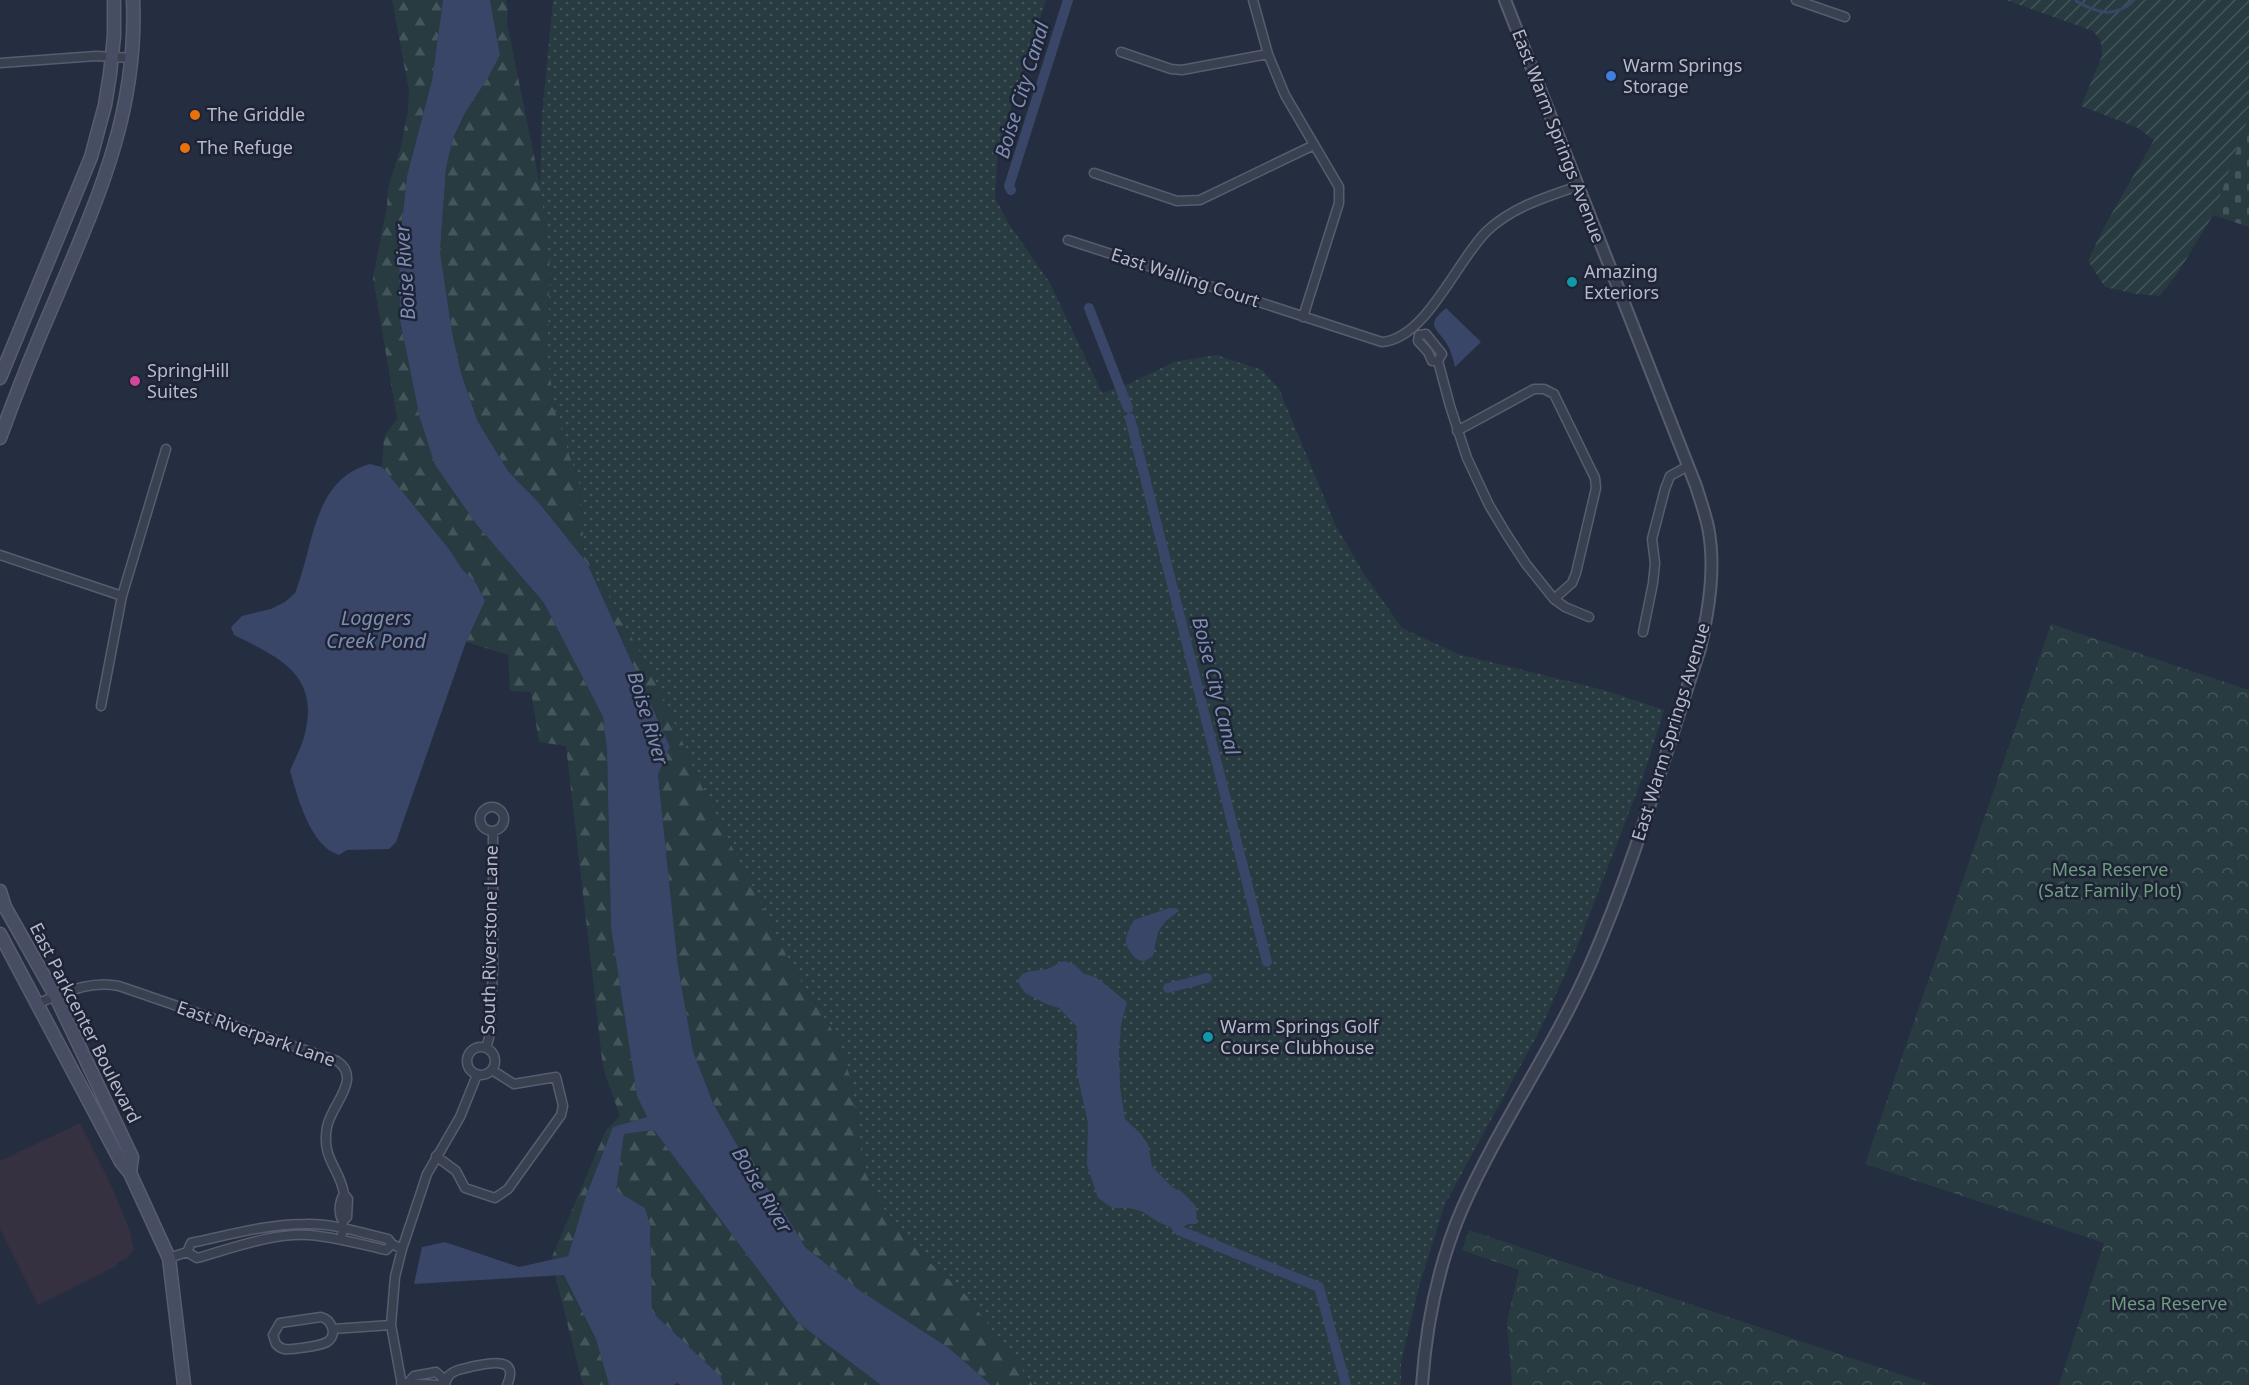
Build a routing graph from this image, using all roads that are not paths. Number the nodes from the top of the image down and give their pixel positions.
1 (114, 0) edge
2 (133, 0) edge
3 (1253, 0) edge
4 (1505, 0) edge
5 (1797, 0) edge
6 (1845, 17) dead end
7 (1121, 52) dead end
8 (1268, 54) junction
9 (112, 56) junction
10 (132, 58) junction
11 (0, 63) edge
12 (1314, 145) junction
13 (1094, 173) dead end
14 (1578, 186) junction
15 (1068, 240) dead end
16 (1303, 317) junction
17 (1416, 331) junction
18 (0, 378) edge
19 (1457, 430) junction
20 (0, 438) edge
21 (166, 449) dead end
22 (1688, 466) junction
23 (0, 555) edge
24 (122, 596) junction
25 (1554, 599) junction
26 (1589, 616) dead end
27 (1642, 632) dead end
28 (101, 706) dead end
29 (493, 832) dead end
30 (0, 891) edge
31 (0, 934) edge
32 (56, 997) junction
33 (36, 1004) junction
34 (486, 1048) junction
35 (492, 1070) junction
36 (477, 1075) junction
37 (436, 1155) junction
38 (130, 1173) junction
39 (343, 1225) junction
40 (341, 1239) junction
41 (392, 1244) junction
42 (402, 1249) junction
43 (187, 1252) junction
44 (169, 1258) junction
45 (391, 1324) junction
46 (333, 1329) junction
47 (404, 1383) edge
48 (446, 1383) edge
49 (184, 1385) edge
50 (507, 1385) edge
51 (1422, 1385) edge

1 - 9 main road
2 - 10 main road
3 - 8 street
4 - 14 street, East Warm Springs Avenue
5 - 6 street
7 - 8 street
8 - 12 street
9 - 10 street
9 - 11 street
9 - 18 main road
10 - 20 main road
12 - 13 street
12 - 16 street
14 - 17 street
14 - 22 street, East Warm Springs Avenue
15 - 16 street, East Walling Court
16 - 17 street, East Walling Court
17 - 19 street
19 - 25 street
19 - 25 street
21 - 24 street
22 - 27 street
22 - 51 street, East Warm Springs Avenue
23 - 24 street
24 - 28 street
25 - 26 street
29 - 34 street, South Riverstone Lane
30 - 32 main road, East Parkcenter Boulevard
31 - 33 main road, East Parkcenter Boulevard
32 - 33 street, East Riverpark Lane
32 - 38 main road, East Parkcenter Boulevard
32 - 39 street, East Riverpark Lane
33 - 38 main road, East Parkcenter Boulevard
34 - 35 street, South Riverstone Lane
34 - 36 street, South Riverstone Lane
35 - 36 street
35 - 37 street
36 - 37 street
37 - 42 street
38 - 44 main road, East Parkcenter Boulevard
39 - 40 street, East Riverpark Lane
39 - 41 street
39 - 43 street
40 - 41 street
40 - 43 street
41 - 42 street
42 - 45 street
43 - 44 street
44 - 49 main road, East Parkcenter Boulevard
45 - 46 street
45 - 47 street
46 - 46 street
47 - 48 street
48 - 50 street

